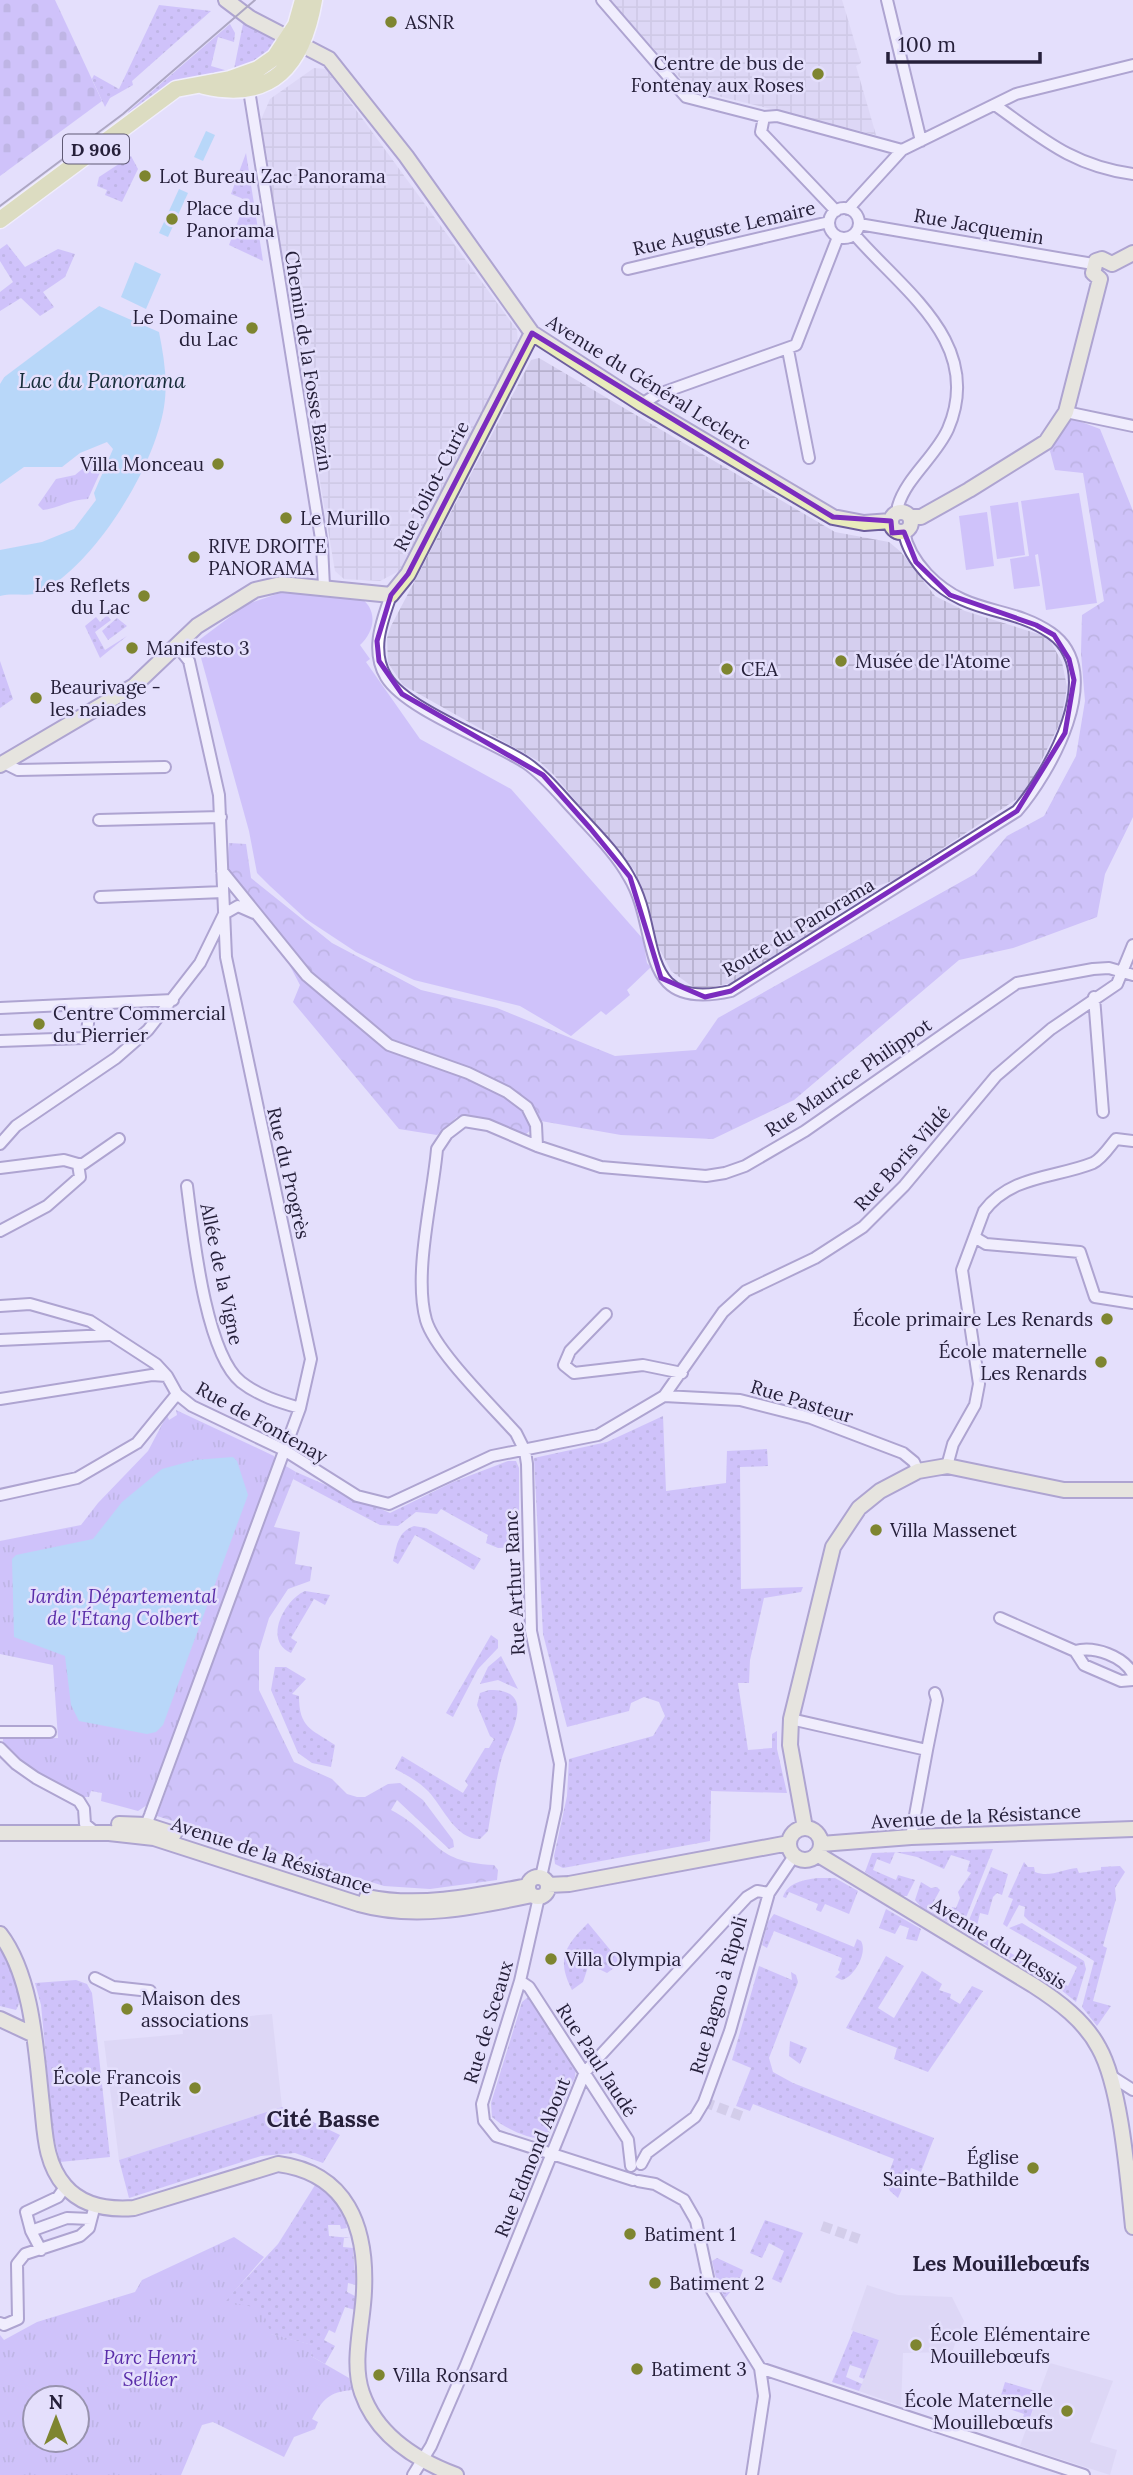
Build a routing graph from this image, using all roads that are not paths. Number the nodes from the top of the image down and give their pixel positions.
1 (226, 0) edge
2 (303, 0) edge
3 (314, 0) edge
4 (602, 0) edge
5 (887, 0) edge
6 (296, 41) junction
7 (1133, 65) edge
8 (246, 74) junction
9 (195, 84) junction
10 (248, 90) junction
11 (995, 105) junction
12 (764, 117) junction
13 (921, 141) junction
14 (902, 150) junction
15 (1133, 174) edge
16 (842, 210) junction
17 (0, 220) edge
18 (829, 222) junction
19 (859, 223) junction
20 (854, 234) junction
21 (838, 237) junction
22 (1133, 253) edge
23 (1093, 264) junction
24 (1112, 264) junction
25 (628, 269) dead end
26 (1100, 279) junction
27 (532, 332) junction
28 (788, 350) junction
29 (642, 404) junction
30 (1066, 412) junction
31 (1133, 426) edge
32 (809, 458) dead end
33 (901, 517) junction
34 (904, 532) joint
35 (324, 587) junction
36 (391, 595) junction
37 (177, 646) junction
38 (2, 764) edge
39 (165, 767) dead end
40 (220, 817) junction
41 (99, 820) dead end
42 (222, 871) junction
43 (100, 897) dead end
44 (223, 897) junction
45 (247, 902) junction
46 (224, 914) junction
47 (260, 917) junction
48 (211, 941) junction
49 (225, 943) junction
50 (1133, 945) edge
51 (203, 957) junction
52 (1127, 973) edge
53 (1094, 997) junction
54 (173, 1000) junction
55 (90, 1004) junction
56 (0, 1008) edge
57 (0, 1041) edge
58 (1103, 1112) dead end
59 (119, 1139) dead end
60 (1133, 1141) edge
61 (0, 1144) edge
62 (537, 1146) junction
63 (78, 1164) junction
64 (0, 1168) edge
65 (187, 1186) dead end
66 (0, 1231) edge
67 (976, 1238) junction
68 (1133, 1303) edge
69 (0, 1306) edge
70 (607, 1314) dead end
71 (110, 1335) junction
72 (0, 1340) edge
73 (682, 1373) junction
74 (167, 1376) junction
75 (177, 1394) junction
76 (664, 1396) junction
77 (0, 1399) edge
78 (300, 1408) junction
79 (284, 1450) junction
80 (525, 1451) junction
81 (947, 1466) junction
82 (918, 1471) junction
83 (1133, 1490) edge
84 (0, 1496) edge
85 (1000, 1618) dead end
86 (1075, 1651) junction
87 (1133, 1674) edge
88 (1133, 1680) edge
89 (936, 1693) dead end
90 (791, 1719) junction
91 (0, 1732) edge
92 (50, 1732) dead end
93 (0, 1748) edge
94 (927, 1750) junction
95 (146, 1825) junction
96 (0, 1826) edge
97 (805, 1828) junction
98 (90, 1829) junction
99 (1133, 1829) edge
100 (0, 1833) edge
101 (134, 1834) junction
102 (911, 1837) junction
103 (792, 1849) junction
104 (819, 1849) junction
105 (544, 1881) junction
106 (533, 1893) junction
107 (768, 1893) junction
108 (0, 1934) edge
109 (95, 1978) dead end
110 (520, 1981) junction
111 (150, 1991) dead end
112 (0, 2019) edge
113 (32, 2035) junction
114 (585, 2073) junction
115 (1111, 2076) junction
116 (1133, 2090) edge
117 (552, 2153) junction
118 (636, 2165) junction
119 (635, 2180) junction
120 (65, 2187) junction
121 (93, 2212) junction
122 (1133, 2227) edge
123 (31, 2231) junction
124 (41, 2250) junction
125 (0, 2323) edge
126 (760, 2368) junction
127 (423, 2461) junction
128 (413, 2475) edge
129 (456, 2475) edge
130 (752, 2475) edge
131 (1084, 2475) edge

1 - 6 street, Avenue du Général Leclerc
2 - 6 main road, D 906
3 - 6 main road, D 906
4 - 12 street
5 - 13 street
6 - 8 main road, D 906
6 - 10 main road, D 906
6 - 27 street, Avenue du Général Leclerc
7 - 11 street
8 - 9 main road, D 906
8 - 10 street, Chemin de la Fosse Bazin
9 - 10 main road
9 - 17 main road, D 906
10 - 35 street, Chemin de la Fosse Bazin
11 - 13 street
11 - 15 street
12 - 14 street
12 - 16 street
13 - 14 street
14 - 16 street
16 - 18 street
16 - 19 street
18 - 21 street
18 - 25 street, Rue Auguste Lemaire
19 - 20 street
19 - 23 street, Rue Jacquemin
20 - 21 street
20 - 33 street
21 - 28 street
22 - 24 street
23 - 24 street
23 - 26 street
24 - 26 street
26 - 30 street, Avenue du Général Leclerc
27 - 29 street, Avenue du Général Leclerc
27 - 36 street, Rue Joliot-Curie
28 - 29 street
28 - 32 street
29 - 33 street, Avenue du Général Leclerc
30 - 31 street
30 - 33 street, Avenue du Général Leclerc
33 - 34 street
34 - 36 street, Route du Panorama
35 - 36 street
35 - 37 street
37 - 38 street
37 - 40 street, Rue du Progrès
38 - 39 street
40 - 41 street
40 - 42 street, Rue du Progrès
42 - 44 street, Rue du Progrès
42 - 45 street
43 - 44 street
44 - 45 street
44 - 46 street, Rue du Progrès
45 - 47 street
46 - 47 street
46 - 48 street
46 - 49 street, Rue du Progrès
47 - 62 street
48 - 49 street
48 - 51 street
49 - 51 street
49 - 78 street, Rue du Progrès
50 - 52 street
51 - 54 street
52 - 53 street, Rue Boris Vildé
52 - 62 street, Rue Maurice Philippot
53 - 58 street
53 - 73 street, Rue Boris Vildé
54 - 55 street
54 - 61 street
55 - 56 street
55 - 57 street
59 - 63 street
60 - 67 street
62 - 80 street, Rue Maurice Philippot
63 - 64 street
63 - 66 street
65 - 78 street, Allée de la Vigne
67 - 68 street
67 - 81 street
69 - 71 street
70 - 73 street
71 - 72 street
71 - 74 street
73 - 76 street, Rue Boris Vildé
74 - 75 street
74 - 77 street
75 - 79 street, Rue de Fontenay
75 - 84 street, Rue de Fontenay
76 - 80 street, Rue de Fontenay
76 - 82 street, Rue Pasteur
78 - 79 street, Rue du Progrès
79 - 80 street, Rue de Fontenay
79 - 95 street, Rue du Progrès
80 - 105 street, Rue Arthur Ranc
81 - 82 street
81 - 83 street
82 - 90 street
85 - 86 street
86 - 87 street
86 - 88 street
89 - 94 street
90 - 94 street
90 - 97 street
91 - 92 street
93 - 98 street
94 - 102 street
95 - 98 street, Avenue de la Résistance
95 - 101 street
95 - 106 street, Avenue de la Résistance
96 - 98 street, Avenue de la Résistance
97 - 103 street
97 - 104 street
98 - 100 street, Avenue de la Résistance
98 - 101 street, Avenue de la Résistance
99 - 102 street, Avenue de la Résistance
101 - 106 street, Avenue de la Résistance
102 - 104 street, Avenue de la Résistance
103 - 104 street
103 - 105 street
103 - 107 street
104 - 115 street, Avenue du Plessis
105 - 106 street
106 - 110 street, Rue de Sceaux
107 - 114 street, Rue Edmond About
107 - 118 street, Rue Bagno à Ripoli
108 - 113 street
109 - 111 street
110 - 114 street, Rue Paul Jaudé
110 - 117 street, Rue de Sceaux
112 - 113 street
113 - 120 street
114 - 117 street, Rue Edmond About
114 - 118 street, Rue Paul Jaudé
115 - 116 street
115 - 122 street, Avenue du Plessis
117 - 119 street, Rue de Sceaux
117 - 127 street, Rue Edmond About
118 - 119 street, Rue Paul Jaudé
119 - 126 street, Rue de Sceaux
120 - 121 street
120 - 123 street
121 - 123 street
121 - 124 street
121 - 127 street
123 - 124 street
124 - 125 street
126 - 130 street
126 - 131 street
127 - 128 street, Rue Edmond About
127 - 129 street

